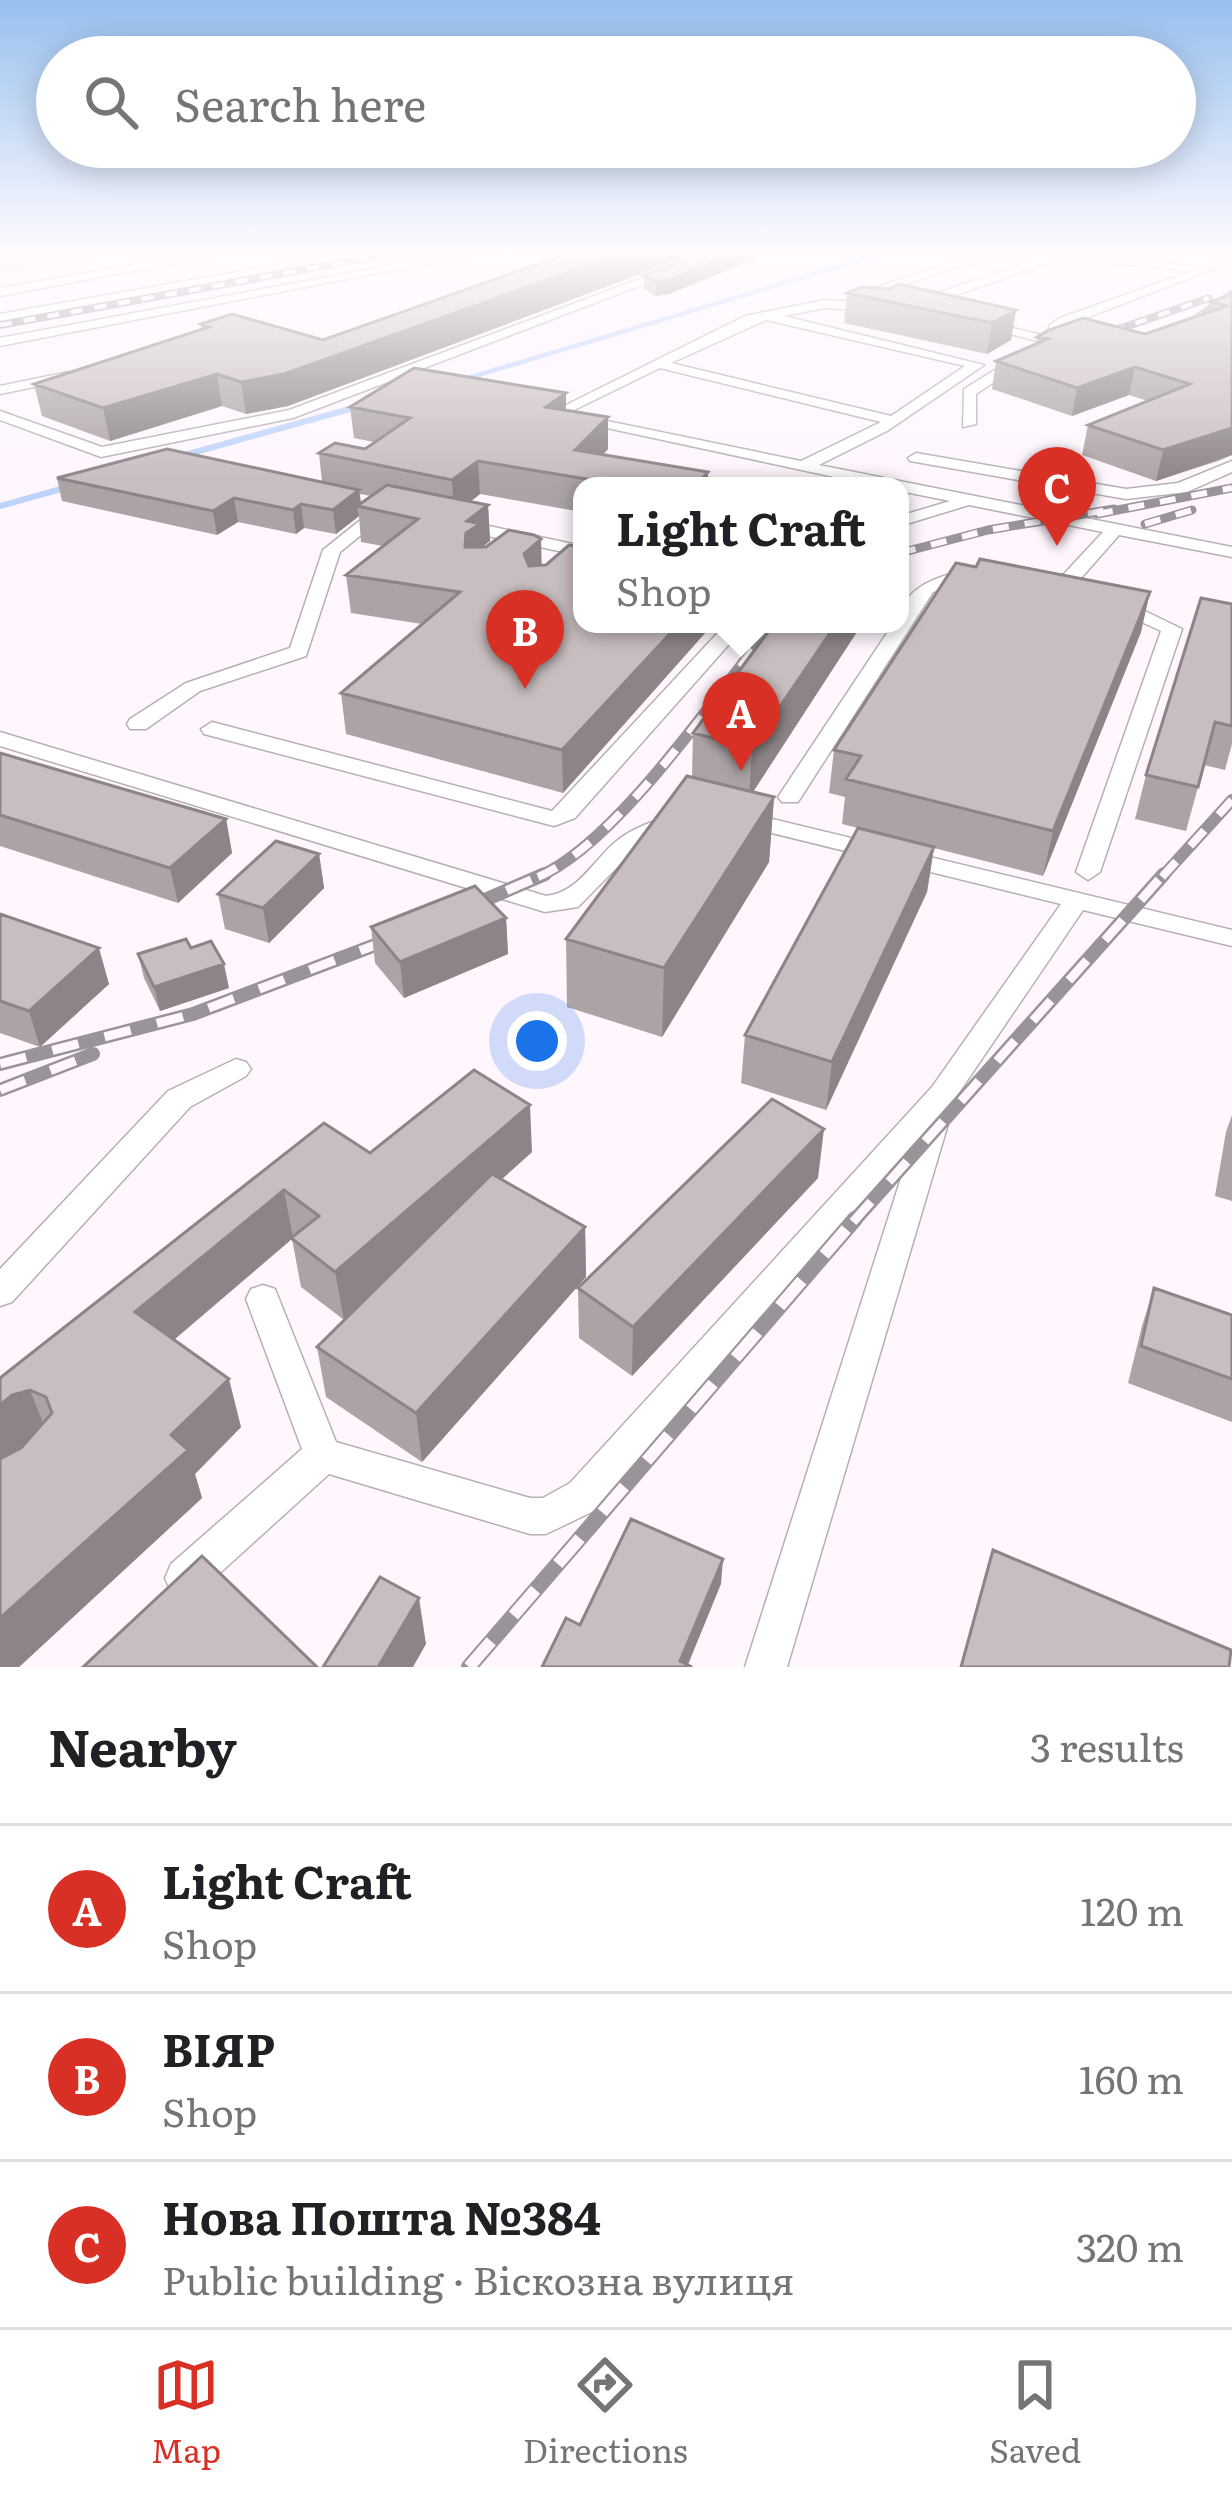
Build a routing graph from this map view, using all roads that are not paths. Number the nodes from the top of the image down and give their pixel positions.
1 (77, 328) edge
2 (522, 328) edge
3 (735, 328) edge
4 (818, 328) edge
5 (996, 328) edge
6 (1054, 328) edge
7 (1052, 341) junction
8 (0, 342) edge
9 (656, 363) junction
10 (91, 371) edge
11 (0, 390) edge
12 (0, 415) edge
13 (890, 420) junction
14 (968, 424) dead end
15 (916, 458) dead end
16 (803, 466) junction
17 (1232, 466) edge
18 (856, 477) edge
19 (909, 488) edge
20 (970, 501) junction
21 (408, 514) edge
22 (909, 518) edge
23 (451, 523) edge
24 (1113, 531) junction
25 (1232, 552) edge
26 (505, 555) edge
27 (573, 561) edge
28 (573, 562) edge
29 (1068, 581) junction
30 (909, 613) edge
31 (728, 633) edge
32 (896, 633) edge
33 (138, 724) dead end
34 (212, 729) dead end
35 (0, 739) edge
36 (790, 797) dead end
37 (1083, 886) junction
38 (1232, 938) edge
39 (236, 1069) dead end
40 (942, 1095) junction
41 (0, 1292) edge
42 (263, 1299) dead end
43 (323, 1455) junction
44 (152, 1606) edge
45 (766, 1667) edge

1 - 8 street
2 - 12 street
3 - 9 street
4 - 13 street
5 - 7 street
6 - 7 street
7 - 14 street
9 - 13 street
9 - 16 street
10 - 11 street
13 - 16 street
15 - 17 street
16 - 18 street
19 - 20 street
20 - 22 street
20 - 24 street
21 - 33 street
23 - 27 street
24 - 25 street
24 - 29 street
26 - 28 street
29 - 30 street
29 - 37 street
31 - 34 street
32 - 36 street
35 - 37 street
37 - 38 street
37 - 40 street
39 - 41 street
40 - 43 street
40 - 45 street
42 - 43 street
43 - 44 street

